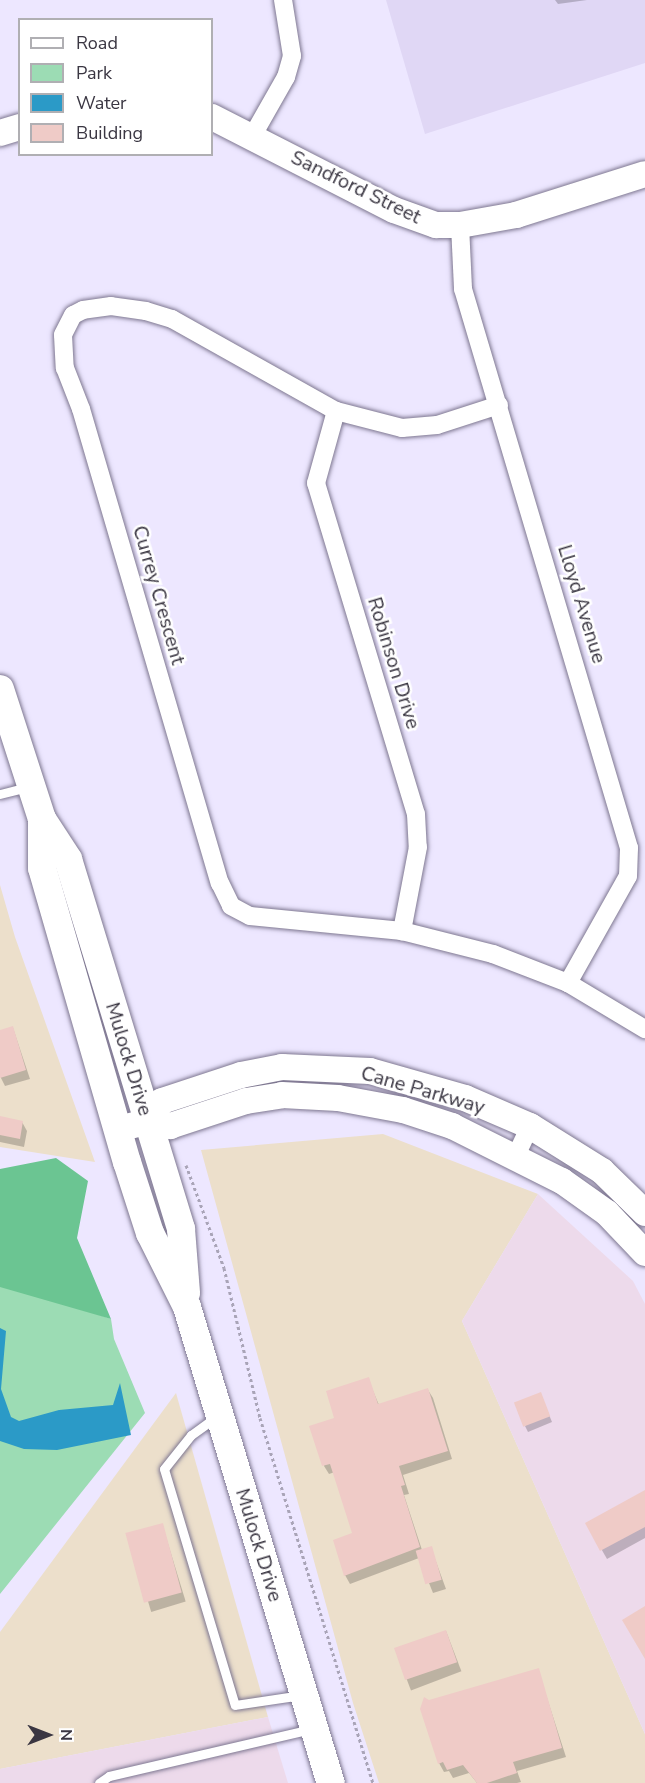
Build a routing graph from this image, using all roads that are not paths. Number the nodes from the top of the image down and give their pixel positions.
1 (283, 0) edge
2 (213, 117) edge
3 (18, 128) edge
4 (0, 133) edge
5 (253, 135) junction
6 (645, 174) edge
7 (460, 225) junction
8 (499, 405) junction
9 (336, 411) junction
10 (0, 688) edge
11 (30, 786) junction
12 (0, 794) edge
13 (42, 819) junction
14 (402, 931) junction
15 (568, 983) junction
16 (645, 1029) edge
17 (148, 1121) junction
18 (530, 1125) junction
19 (119, 1130) junction
20 (515, 1158) junction
21 (645, 1213) edge
22 (645, 1253) edge
23 (187, 1307) junction
24 (219, 1415) junction
25 (304, 1694) junction
26 (314, 1728) junction
27 (99, 1783) edge
28 (331, 1783) edge

1 - 5 street
2 - 5 main road, Sandford Street
3 - 4 main road
5 - 7 main road, Sandford Street
6 - 7 main road, Sandford Street
7 - 8 street, Lloyd Avenue
8 - 9 street, Currey Crescent
8 - 15 street, Lloyd Avenue
9 - 14 street, Robinson Drive
9 - 14 street, Currey Crescent
10 - 11 main road, Mulock Drive
11 - 12 lane
11 - 13 main road, Mulock Drive
13 - 17 main road, Mulock Drive
13 - 19 main road, Mulock Drive
14 - 15 street, Currey Crescent
15 - 16 street, Currey Crescent
17 - 18 main road, Cane Parkway
17 - 19 main road, Cane Parkway
17 - 20 main road, Cane Parkway
17 - 23 main road, Mulock Drive
18 - 20 street
18 - 21 main road, Cane Parkway
19 - 23 main road, Mulock Drive
20 - 22 main road, Cane Parkway
23 - 24 main road, Mulock Drive
24 - 25 main road, Mulock Drive
24 - 25 lane
25 - 26 main road, Mulock Drive
26 - 27 lane
26 - 28 main road, Mulock Drive

